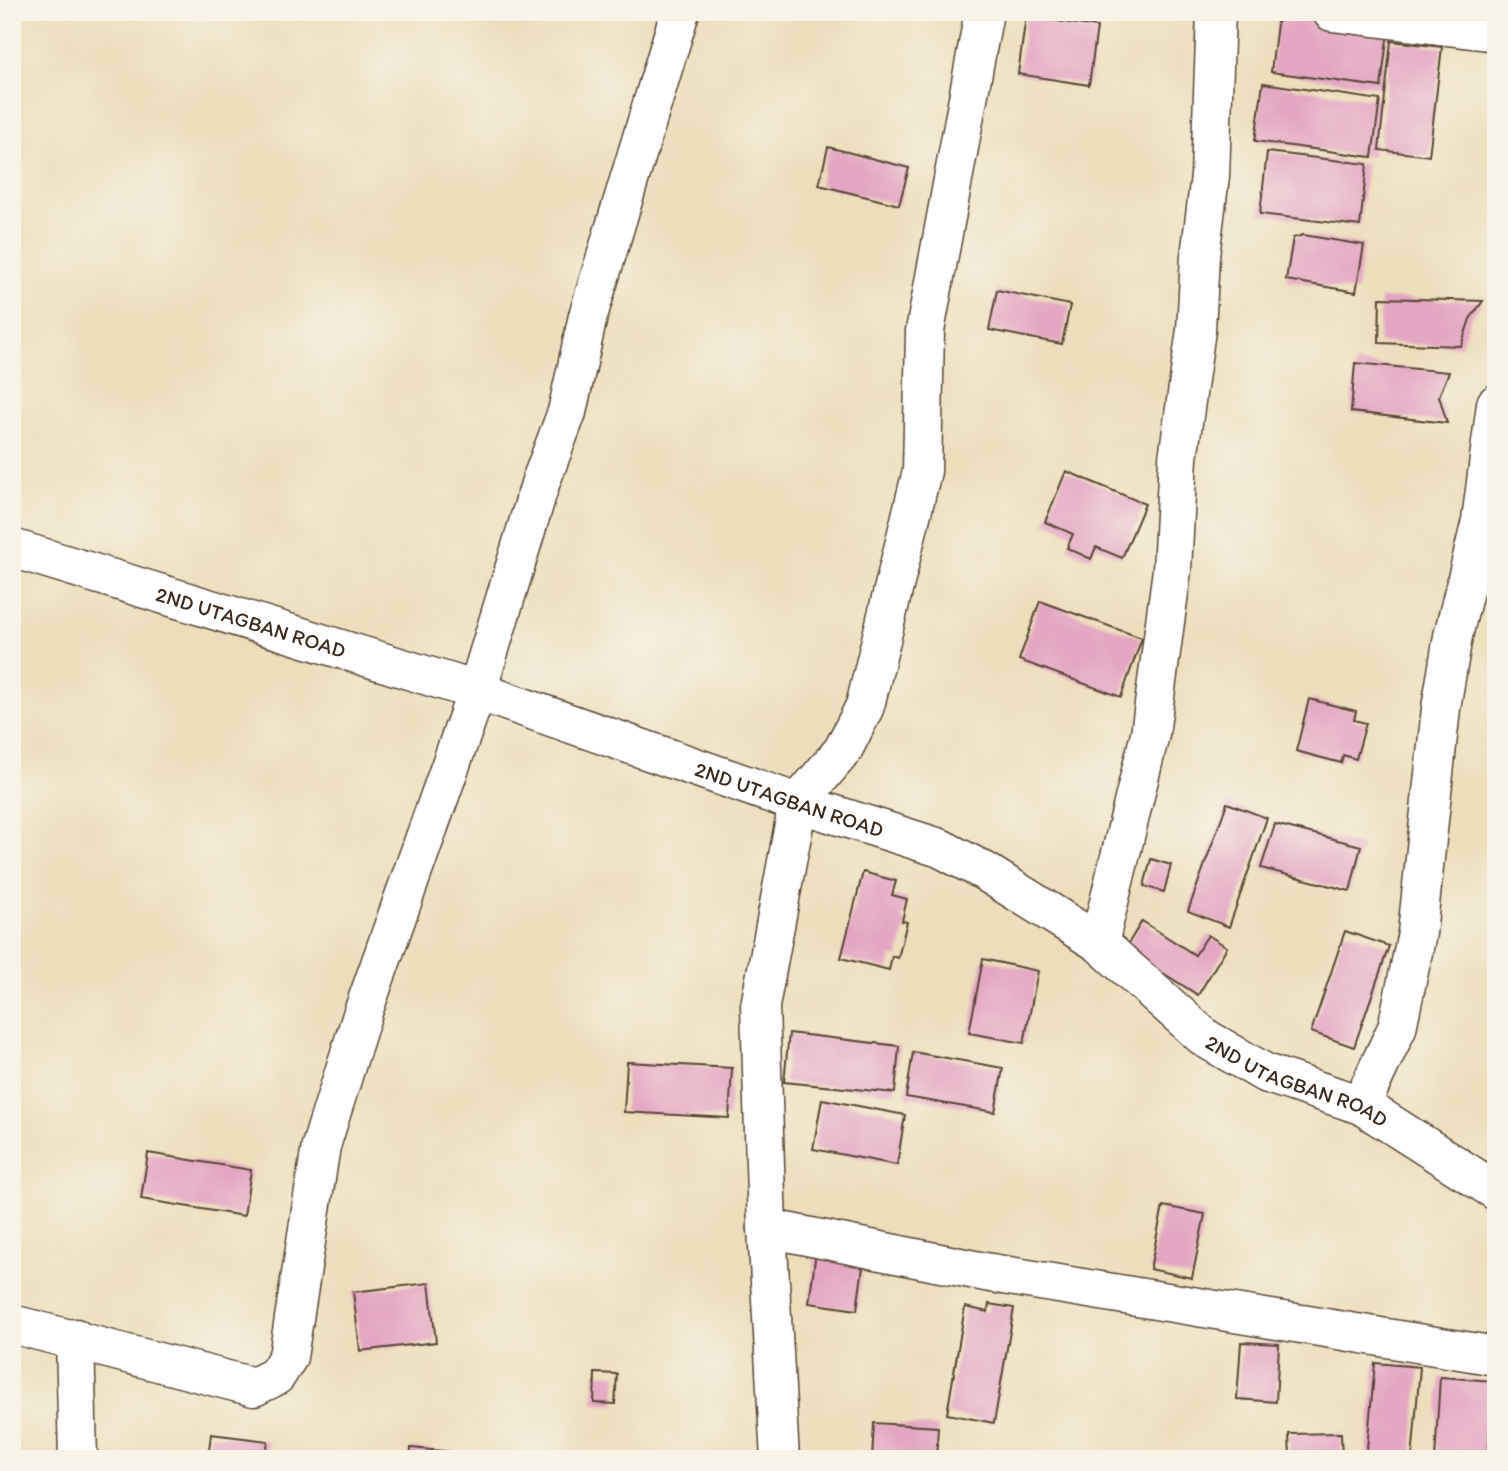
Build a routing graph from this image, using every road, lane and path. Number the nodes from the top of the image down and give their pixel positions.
1 (680, 12) edge
2 (984, 12) edge
3 (1216, 12) edge
4 (1332, 12) edge
5 (1496, 32) edge
6 (1496, 404) edge
7 (12, 548) edge
8 (477, 691) junction
9 (798, 803) junction
10 (1099, 943) junction
11 (1362, 1105) junction
12 (1496, 1191) edge
13 (767, 1228) junction
14 (12, 1324) edge
15 (75, 1338) junction
16 (1496, 1356) edge
17 (78, 1459) edge
18 (780, 1459) edge

1 - 8 street
2 - 9 street
3 - 10 street
4 - 5 street
6 - 11 street
7 - 8 street, 2ND UTAGBAN ROAD
8 - 9 street, 2ND UTAGBAN ROAD
8 - 15 street
9 - 10 street, 2ND UTAGBAN ROAD
9 - 13 street
10 - 11 street, 2ND UTAGBAN ROAD
11 - 12 street, 2ND UTAGBAN ROAD
13 - 16 street
13 - 18 street
14 - 15 street
15 - 17 street

